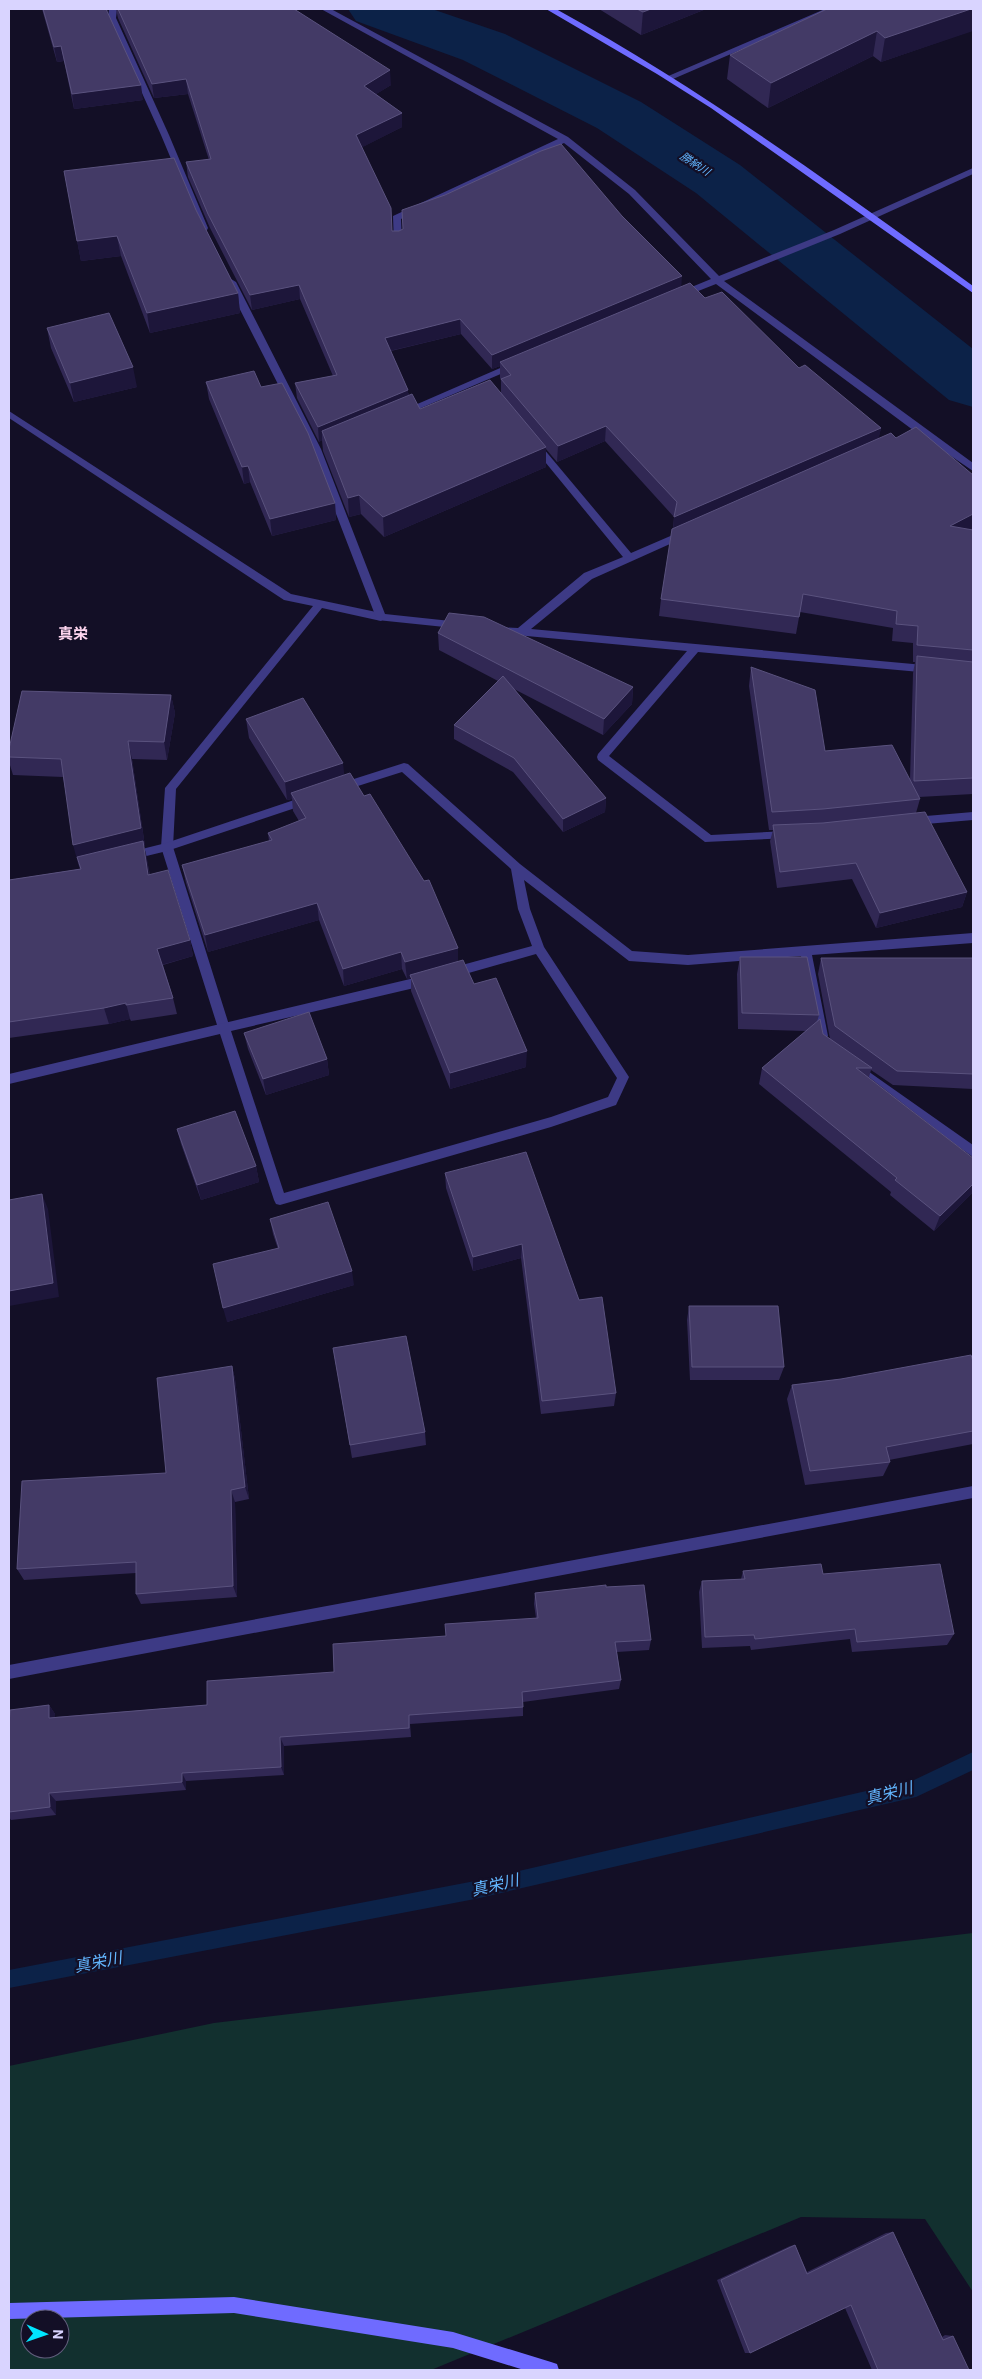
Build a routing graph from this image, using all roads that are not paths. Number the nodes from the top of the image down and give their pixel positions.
1 (113, 9) edge
2 (325, 9) edge
3 (550, 9) edge
4 (831, 9) edge
5 (670, 77) junction
6 (565, 139) junction
7 (973, 171) edge
8 (872, 216) junction
9 (208, 238) edge
10 (397, 242) edge
11 (226, 273) edge
12 (717, 280) junction
13 (973, 290) edge
14 (672, 299) edge
15 (526, 360) edge
16 (9, 414) edge
17 (398, 414) edge
18 (525, 432) edge
19 (973, 468) edge
20 (693, 530) edge
21 (630, 558) junction
22 (320, 604) junction
23 (381, 617) junction
24 (471, 627) edge
25 (490, 629) edge
26 (520, 632) junction
27 (695, 648) junction
28 (944, 670) edge
29 (973, 816) edge
30 (904, 822) edge
31 (801, 834) edge
32 (168, 847) junction
33 (121, 858) edge
34 (516, 868) junction
35 (973, 938) edge
36 (539, 949) junction
37 (806, 952) junction
38 (224, 1028) junction
39 (824, 1045) edge
40 (847, 1061) edge
41 (9, 1079) edge
42 (970, 1145) edge
43 (973, 1492) edge
44 (9, 1672) edge
45 (9, 2310) edge
46 (551, 2370) edge

1 - 9 street
2 - 6 street
3 - 5 street
4 - 5 street
5 - 8 street
6 - 10 street
6 - 12 street
7 - 8 street
8 - 12 street
8 - 13 street
11 - 23 street
12 - 14 street
12 - 19 street
15 - 17 street
16 - 22 street
18 - 21 street
20 - 21 street
21 - 26 street
22 - 23 street
22 - 32 street
23 - 24 street
25 - 26 street
26 - 27 street
27 - 28 street
27 - 31 street
29 - 30 street
32 - 33 street
32 - 34 street
32 - 38 street
34 - 36 street
34 - 37 street
35 - 37 street
36 - 38 street
36 - 38 street
37 - 39 street
38 - 41 street
40 - 42 street
43 - 44 street
45 - 46 street

